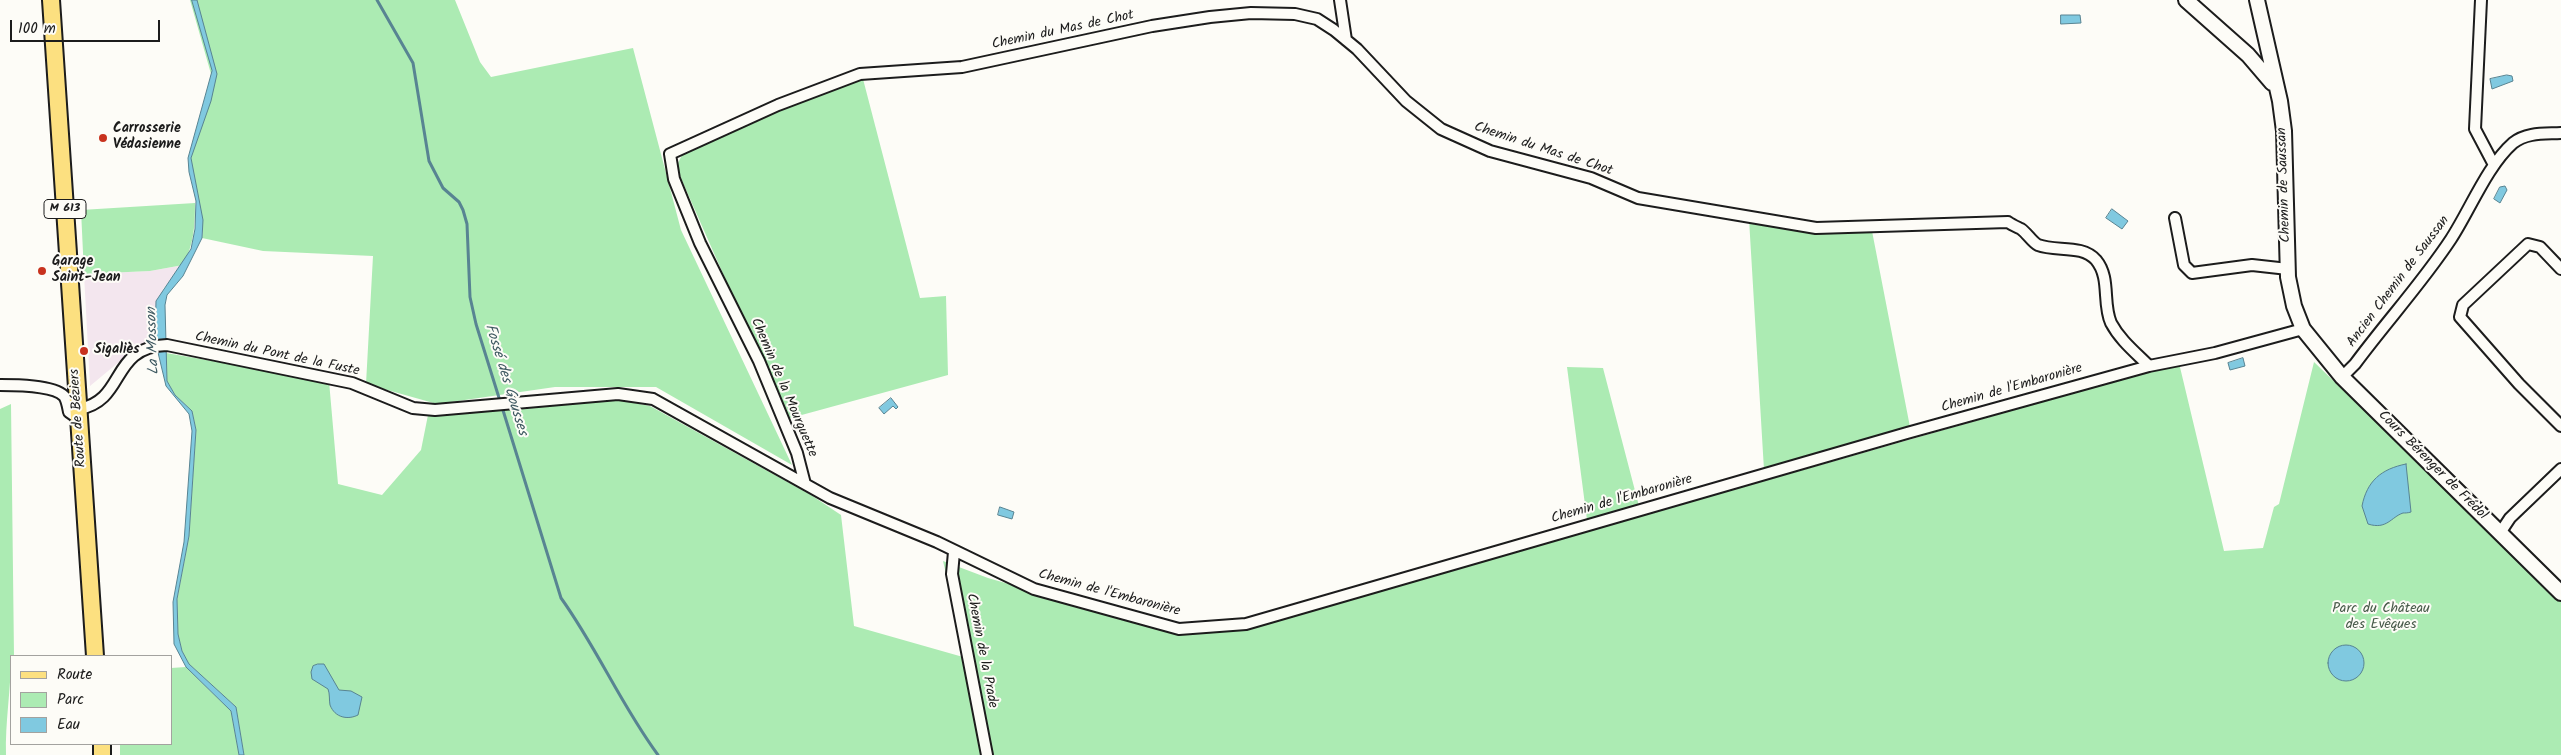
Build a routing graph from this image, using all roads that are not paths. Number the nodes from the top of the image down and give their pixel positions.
1 (51, 0) edge
2 (1340, 0) edge
3 (2186, 0) edge
4 (2257, 0) edge
5 (2481, 0) edge
6 (2263, 34) junction
7 (1346, 40) junction
8 (2248, 54) junction
9 (2275, 86) junction
10 (2561, 133) edge
11 (670, 154) joint
12 (2494, 166) junction
13 (2175, 218) dead end
14 (2288, 269) junction
15 (2561, 269) edge
16 (2306, 332) junction
17 (2149, 366) junction
18 (2342, 376) junction
19 (0, 385) edge
20 (79, 414) junction
21 (2561, 426) edge
22 (2561, 469) edge
23 (805, 484) junction
24 (2500, 533) junction
25 (954, 552) junction
26 (2561, 593) edge
27 (95, 655) edge
28 (987, 755) edge

1 - 20 main road, Route de Béziers / M 613
2 - 7 street
3 - 8 street
4 - 6 street, Chemin de Saussan
5 - 12 street
6 - 8 street
6 - 9 street, Chemin de Saussan
7 - 11 street, Chemin du Mas de Chot
7 - 17 street, Chemin du Mas de Chot
8 - 9 street
9 - 14 street, Chemin de Saussan
10 - 12 street, Ancien Chemin de Saussan
11 - 23 street, Chemin de la Mourguette
12 - 18 street, Ancien Chemin de Saussan
13 - 14 street
14 - 16 street, Chemin de Saussan
15 - 21 street
16 - 17 street, Chemin de l'Embaronière
16 - 18 street, Cours Bérenger de Frédol
17 - 25 street, Chemin de l'Embaronière
18 - 24 street, Cours Bérenger de Frédol
19 - 20 street
20 - 23 street, Chemin du Pont de la Fuste
20 - 27 main road, Route de Béziers / M 613
22 - 24 street
23 - 25 street
24 - 26 street, Cours Bérenger de Frédol
25 - 28 street, Chemin de la Prade

